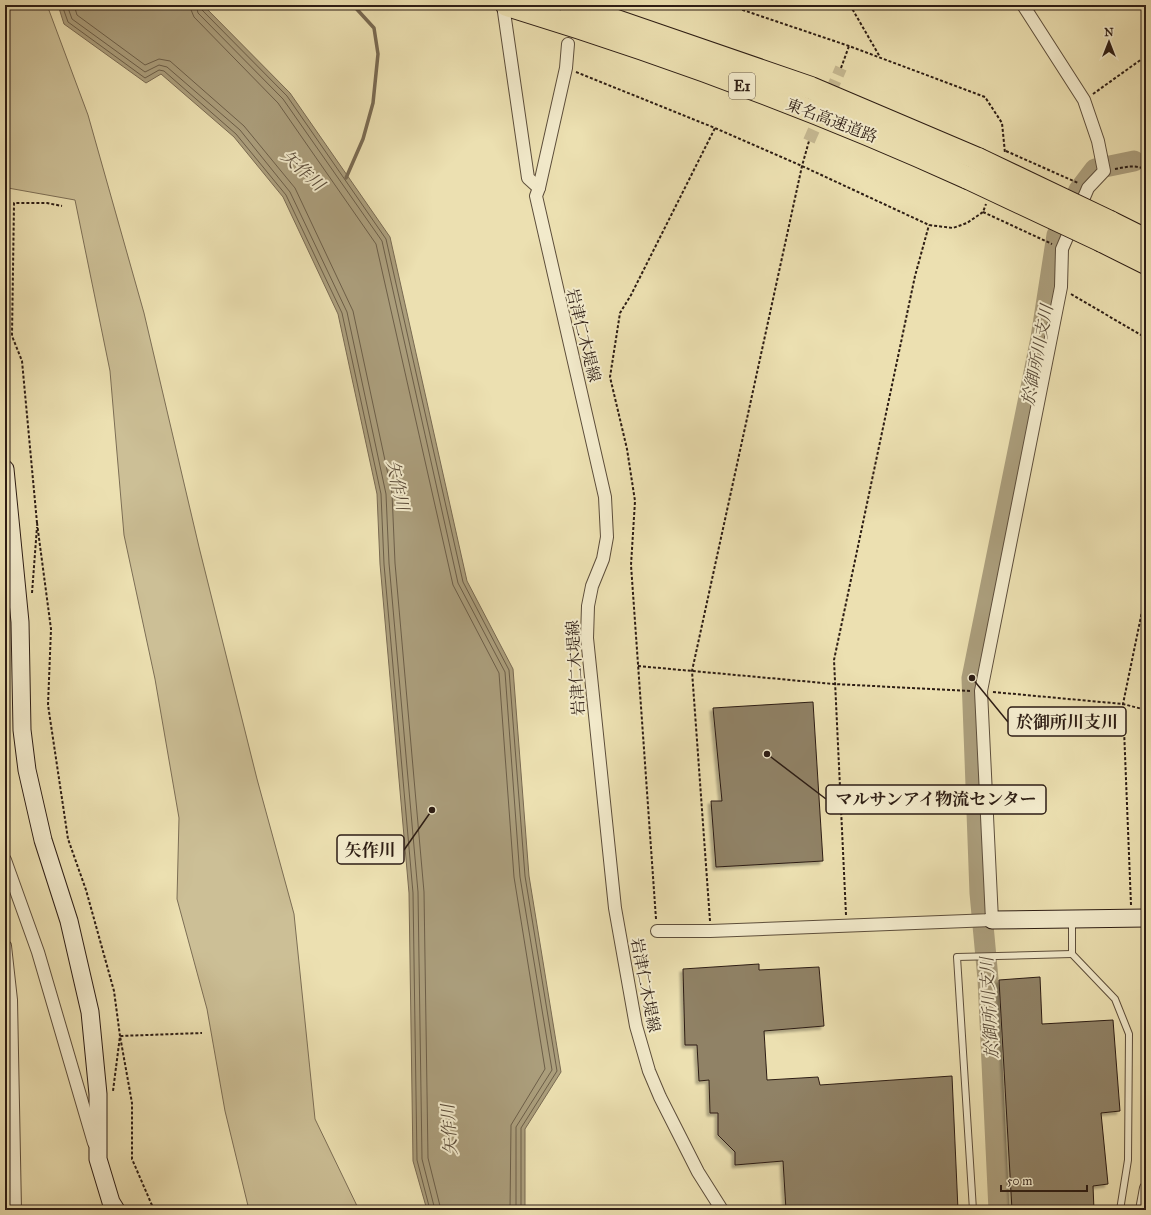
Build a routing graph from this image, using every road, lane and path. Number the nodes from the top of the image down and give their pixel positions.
1 (506, 5) edge
2 (570, 5) edge
3 (728, 5) edge
4 (850, 5) edge
5 (1023, 5) edge
6 (568, 44) dead end
7 (849, 46) junction
8 (1146, 56) edge
9 (881, 58) junction
10 (566, 68) junction
11 (841, 68) tunnel mouth
12 (1084, 100) junction
13 (715, 128) junction
14 (809, 142) tunnel mouth
15 (802, 166) junction
16 (973, 168) junction
17 (1146, 170) edge
18 (1104, 171) junction
19 (539, 188) junction
20 (1088, 188) junction
21 (62, 206) dead end
22 (929, 225) junction
23 (1106, 232) junction
24 (1146, 240) edge
25 (1062, 249) junction
26 (1146, 263) edge
27 (1061, 287) junction
28 (1146, 338) edge
29 (5, 468) edge
30 (37, 523) junction
31 (1146, 592) edge
32 (32, 599) dead end
33 (638, 666) junction
34 (692, 671) junction
35 (834, 684) junction
36 (981, 691) junction
37 (1123, 704) junction
38 (1146, 710) edge
39 (5, 860) edge
40 (1139, 918) edge
41 (1072, 919) junction
42 (992, 920) junction
43 (847, 925) junction
44 (657, 931) joint
45 (710, 931) junction
46 (5, 946) edge
47 (1072, 954) junction
48 (7, 965) edge
49 (202, 1033) dead end
50 (120, 1036) junction
51 (112, 1098) dead end
52 (98, 1159) junction
53 (1146, 1188) edge
54 (15, 1210) edge
55 (116, 1210) edge
56 (154, 1210) edge
57 (722, 1210) edge
58 (973, 1210) edge
59 (1120, 1210) edge
60 (1142, 1210) edge

1 - 16 highway, 東名高速道路 / E1
1 - 19 street
2 - 16 highway, 東名高速道路 / E1
3 - 7 path
4 - 9 path
5 - 12 street
6 - 10 street, 岩津仁木堤線
7 - 9 path
7 - 11 path
8 - 12 path
9 - 20 path
10 - 13 path
10 - 19 street, 岩津仁木堤線
12 - 18 street
13 - 15 path
13 - 33 path
14 - 15 path
15 - 22 path
15 - 34 path
16 - 23 highway, 東名高速道路 / E1, bridge
17 - 18 path
18 - 20 street
19 - 57 street, 岩津仁木堤線
20 - 25 street
21 - 30 path
22 - 25 path
22 - 35 path
23 - 24 highway, 東名高速道路 / E1
23 - 26 highway, 東名高速道路 / E1
25 - 27 street
27 - 28 path
27 - 36 street
29 - 52 street
30 - 32 path
30 - 50 path
31 - 37 path
33 - 34 path
33 - 44 path
34 - 35 path
34 - 45 path
35 - 36 path
35 - 43 path
36 - 37 path
36 - 42 street
37 - 38 path
37 - 40 path
39 - 52 street
40 - 41 street
41 - 42 street
41 - 47 lane
42 - 43 street
43 - 45 street
44 - 45 street
46 - 48 street
47 - 58 lane
47 - 59 lane
48 - 54 street
49 - 50 path
50 - 51 path
50 - 56 path
52 - 55 street
53 - 60 street

